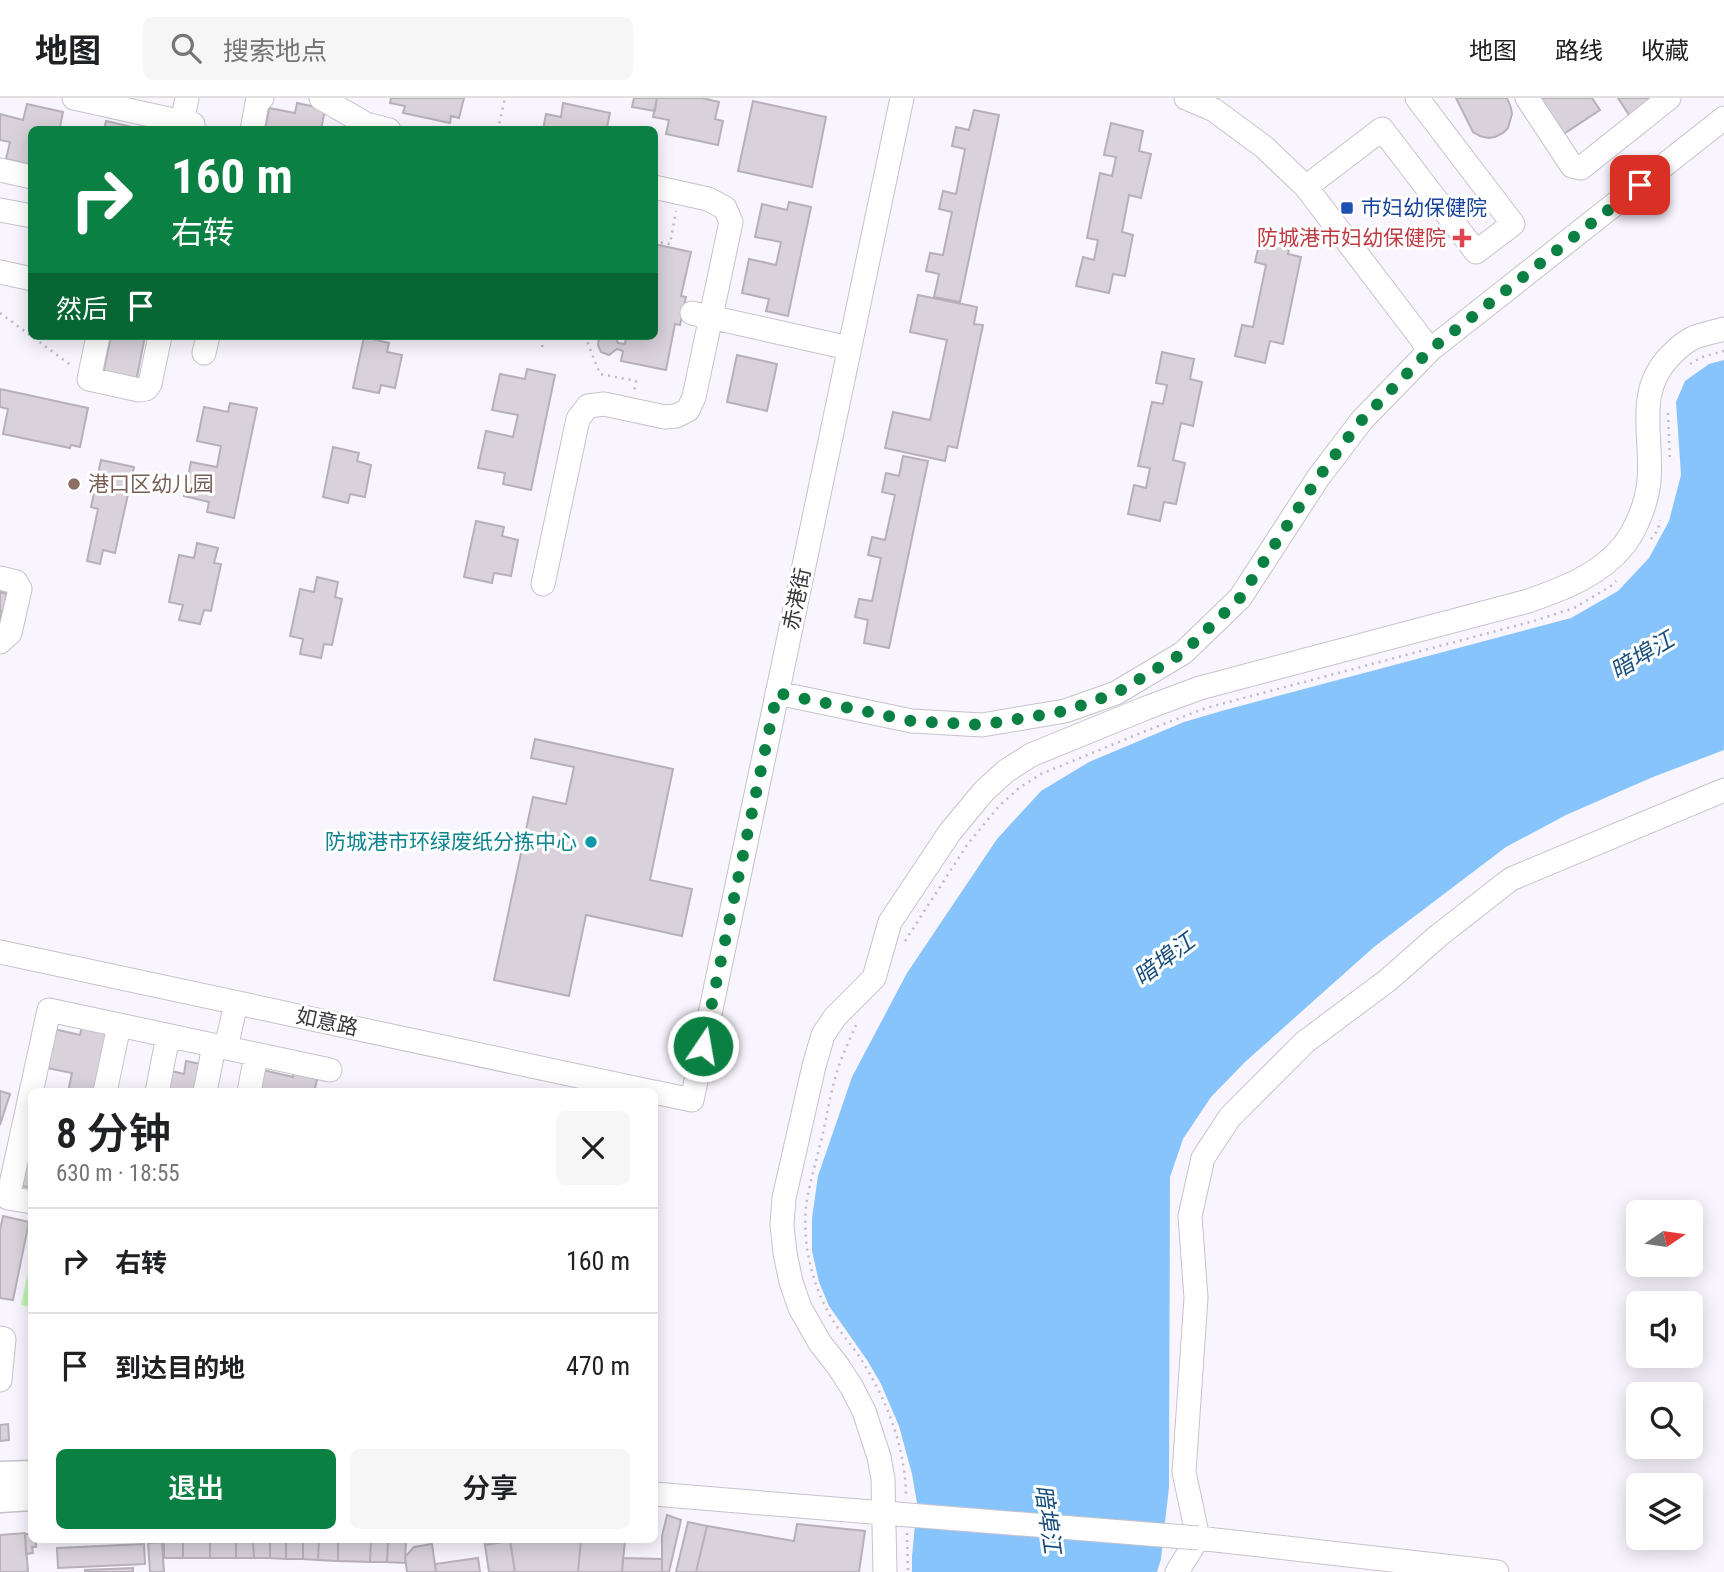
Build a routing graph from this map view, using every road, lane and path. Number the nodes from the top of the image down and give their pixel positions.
1 (74, 98) edge
2 (187, 98) edge
3 (262, 98) edge
4 (321, 98) edge
5 (505, 98) edge
6 (902, 98) edge
7 (1186, 98) edge
8 (1417, 98) edge
9 (1527, 98) edge
10 (1669, 98) edge
11 (1724, 118) edge
12 (187, 126) edge
13 (253, 126) edge
14 (374, 126) edge
15 (499, 126) edge
16 (0, 170) edge
17 (28, 176) edge
18 (1306, 187) junction
19 (658, 188) edge
20 (679, 192) junction
21 (0, 210) edge
22 (28, 215) edge
23 (658, 242) edge
24 (0, 272) edge
25 (28, 278) edge
26 (0, 313) edge
27 (701, 315) junction
28 (1724, 329) edge
29 (28, 334) edge
30 (36, 340) edge
31 (97, 340) edge
32 (159, 340) edge
33 (543, 340) edge
34 (587, 340) edge
35 (542, 347) dead end
36 (849, 348) junction
37 (1430, 350) junction
38 (1724, 351) edge
39 (1685, 370) dead end
40 (89, 379) junction
41 (630, 409) junction
42 (1668, 410) dead end
43 (1670, 474) dead end
44 (1661, 519) dead end
45 (1651, 540) dead end
46 (1620, 577) dead end
47 (0, 578) edge
48 (543, 584) dead end
49 (0, 642) edge
50 (777, 693) junction
51 (1724, 790) edge
52 (904, 944) dead end
53 (0, 952) edge
54 (236, 1003) junction
55 (856, 1023) dead end
56 (119, 1026) junction
57 (168, 1036) junction
58 (220, 1047) junction
59 (256, 1055) junction
60 (330, 1070) dead end
61 (32, 1088) edge
62 (106, 1088) edge
63 (158, 1088) edge
64 (206, 1088) edge
65 (250, 1088) edge
66 (635, 1088) edge
67 (658, 1093) edge
68 (692, 1100) joint
69 (28, 1106) edge
70 (28, 1201) edge
71 (0, 1338) edge
72 (0, 1380) edge
73 (28, 1475) edge
74 (0, 1476) edge
75 (658, 1494) edge
76 (28, 1496) edge
77 (0, 1497) edge
78 (898, 1514) junction
79 (1198, 1538) junction
80 (885, 1572) edge
81 (908, 1572) edge
82 (1177, 1572) edge
83 (1497, 1572) edge

1 - 12 street
2 - 12 street
3 - 13 street
4 - 14 street
5 - 15 path
6 - 36 street, 赤港街
7 - 18 street
8 - 18 street
9 - 10 street
11 - 37 street
16 - 17 street
18 - 37 street
19 - 20 street
20 - 23 path
20 - 27 street
21 - 22 street
24 - 25 street
26 - 29 path
27 - 36 street
27 - 41 street
28 - 78 street
30 - 40 path
31 - 40 street
32 - 40 street
33 - 35 path
34 - 41 path
36 - 50 street, 赤港街
37 - 50 street
38 - 39 path
41 - 48 street
42 - 43 path
44 - 45 path
46 - 52 path
47 - 49 street
50 - 68 street, 赤港街
51 - 79 street
53 - 54 street, 如意路
54 - 58 street
54 - 66 street, 如意路
55 - 78 path
56 - 57 street
56 - 61 street
56 - 62 street
57 - 58 street
57 - 63 street
58 - 59 street
58 - 64 street
59 - 60 street
59 - 65 street
67 - 68 street, 如意路
69 - 70 street
71 - 72 street
73 - 74 main road
75 - 78 street
76 - 77 main road
78 - 79 street, bridge
78 - 80 street
78 - 81 path
79 - 82 street
79 - 83 street

